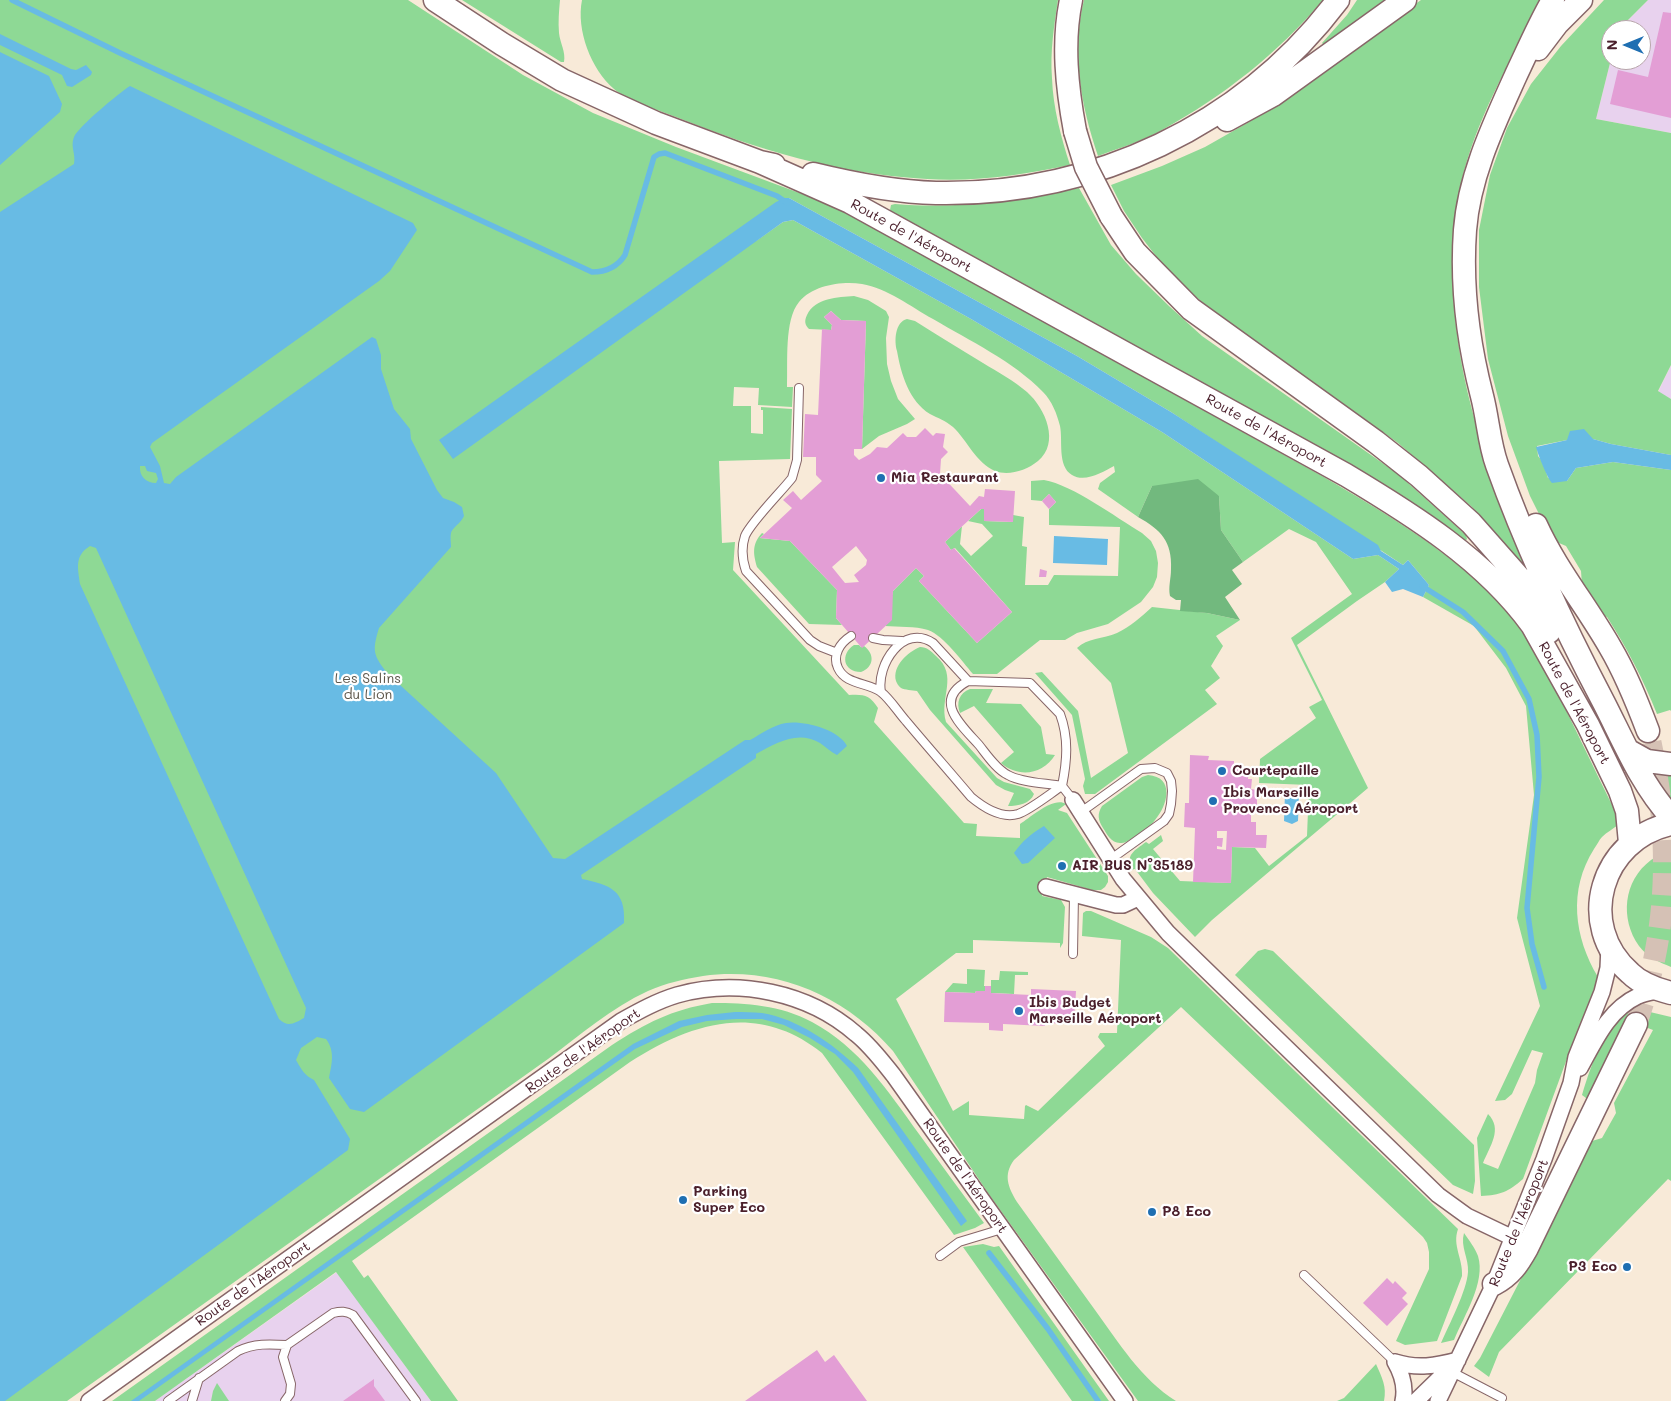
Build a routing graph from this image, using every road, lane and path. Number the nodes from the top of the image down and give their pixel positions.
1 (436, 0) edge
2 (1071, 0) edge
3 (1338, 0) edge
4 (1405, 0) edge
5 (1553, 0) edge
6 (1581, 0) edge
7 (1510, 88) junction
8 (1142, 154) junction
9 (760, 162) junction
10 (799, 388) dead end
11 (1482, 397) junction
12 (851, 636) dead end
13 (873, 638) dead end
14 (904, 641) junction
15 (837, 653) junction
16 (968, 681) junction
17 (881, 692) junction
18 (1588, 725) junction
19 (1648, 731) tunnel mouth
20 (1629, 751) junction
21 (1671, 764) edge
22 (1062, 786) junction
23 (1077, 806) junction
24 (1671, 817) edge
25 (1671, 824) edge
26 (1630, 843) junction
27 (1110, 859) junction
28 (1046, 887) dead end
29 (1074, 894) junction
30 (1138, 898) junction
31 (1609, 946) junction
32 (1074, 954) dead end
33 (1666, 992) edge
34 (1636, 1024) tunnel mouth
35 (1572, 1083) junction
36 (1002, 1229) junction
37 (1514, 1238) junction
38 (940, 1256) dead end
39 (1304, 1275) dead end
40 (1494, 1284) junction
41 (287, 1345) junction
42 (1394, 1362) junction
43 (1455, 1366) junction
44 (200, 1378) junction
45 (1502, 1398) dead end
46 (89, 1401) edge
47 (168, 1401) edge
48 (192, 1401) edge
49 (285, 1401) edge
50 (416, 1401) edge
51 (1125, 1401) edge
52 (1404, 1401) edge
53 (1416, 1401) edge
54 (1438, 1401) edge

1 - 9 main road
2 - 18 main road, bridge
3 - 8 main road
4 - 8 main road
5 - 7 main road
6 - 7 main road
7 - 11 main road
8 - 9 main road
9 - 18 main road, Route de l'Aéroport
10 - 15 lane
11 - 19 main road
11 - 20 main road
12 - 15 lane
13 - 14 lane
14 - 16 lane
14 - 17 lane
15 - 17 lane
16 - 22 lane
16 - 22 lane
17 - 22 lane
18 - 26 main road, Route de l'Aéroport
20 - 21 main road
20 - 24 main road
22 - 23 lane
23 - 27 street
23 - 27 lane
25 - 26 main road, Route de l'Aéroport
26 - 31 main road, Route de l'Aéroport
27 - 30 street
28 - 29 street
29 - 30 street
29 - 32 lane
30 - 37 street
31 - 33 main road, Route de l'Aéroport
31 - 35 street, Route de l'Aéroport
33 - 35 street, Route de l'Aéroport
34 - 40 main road
35 - 37 street, Route de l'Aéroport
36 - 38 lane
36 - 46 street, Route de l'Aéroport
36 - 51 street, Route de l'Aéroport
37 - 40 street, Route de l'Aéroport
39 - 42 lane
40 - 43 street, Route de l'Aéroport
41 - 44 lane
41 - 49 lane
41 - 50 lane
42 - 43 street
42 - 52 street
43 - 45 lane
43 - 53 street, Route de l'Aéroport
43 - 54 street, Route de l'Aéroport
44 - 47 lane
44 - 48 lane

